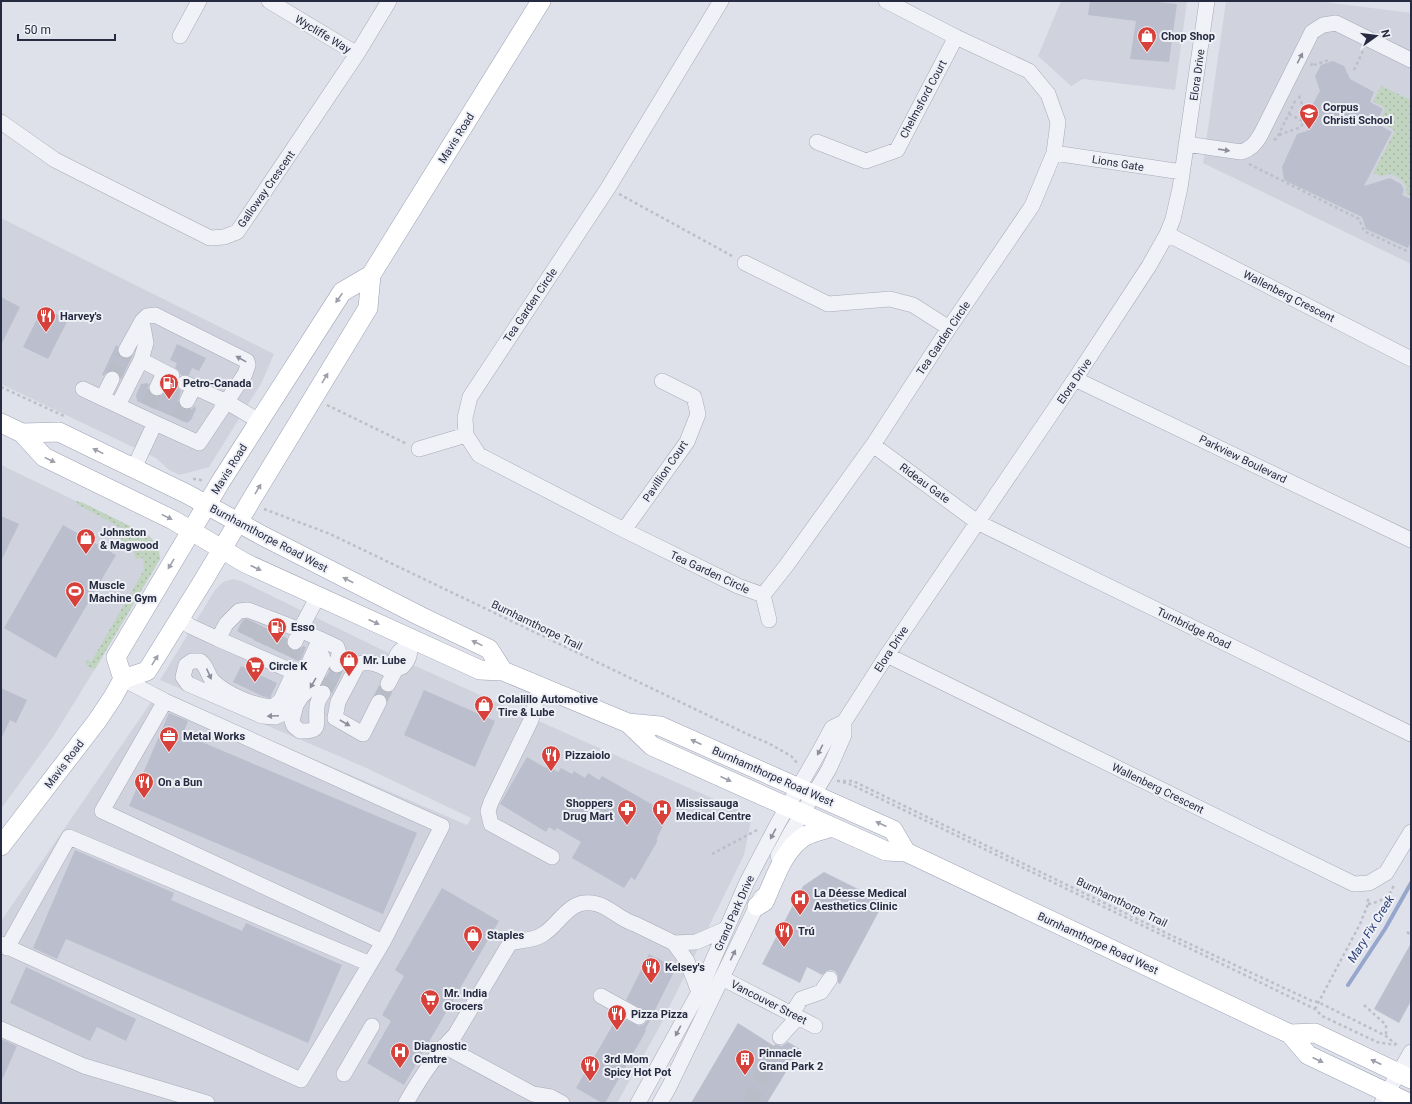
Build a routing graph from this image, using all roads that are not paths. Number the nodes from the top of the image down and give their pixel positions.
1 (199, 1) edge
2 (269, 1) edge
3 (388, 1) edge
4 (541, 1) edge
5 (721, 1) edge
6 (886, 1) edge
7 (1207, 1) edge
8 (180, 36) dead end
9 (956, 37) junction
10 (357, 54) junction
11 (1411, 60) edge
12 (1, 122) edge
13 (817, 142) dead end
14 (1186, 144) junction
15 (1054, 153) junction
16 (1182, 172) junction
17 (1167, 234) junction
18 (745, 263) road end
19 (371, 275) junction
20 (142, 321) junction
21 (949, 328) junction
22 (126, 350) tunnel mouth
23 (1411, 359) edge
24 (141, 360) junction
25 (112, 379) tunnel mouth
26 (1075, 379) junction
27 (662, 381) dead end
28 (157, 388) tunnel mouth
29 (83, 389) dead end
30 (103, 397) junction
31 (187, 401) tunnel mouth
32 (227, 402) junction
33 (118, 405) junction
34 (149, 415) junction
35 (259, 421) junction
36 (1, 423) edge
37 (22, 433) junction
38 (466, 435) junction
39 (872, 445) junction
40 (419, 449) road end
41 (134, 468) junction
42 (207, 505) junction
43 (238, 522) junction
44 (977, 522) junction
45 (624, 530) junction
46 (191, 531) junction
47 (1411, 540) edge
48 (222, 549) junction
49 (763, 595) junction
50 (318, 596) junction
51 (180, 619) junction
52 (769, 620) dead end
53 (291, 633) junction
54 (218, 639) junction
55 (410, 643) junction
56 (317, 645) junction
57 (887, 655) junction
58 (337, 665) tunnel mouth
59 (292, 668) junction
60 (503, 671) junction
61 (123, 679) junction
62 (540, 687) junction
63 (323, 693) tunnel mouth
64 (165, 701) junction
65 (379, 702) tunnel mouth
66 (628, 724) junction
67 (1411, 734) edge
68 (806, 791) junction
69 (795, 810) junction
70 (832, 827) junction
71 (1411, 832) edge
72 (1, 846) edge
73 (906, 852) junction
74 (552, 857) dead end
75 (757, 906) junction
76 (726, 929) junction
77 (383, 942) junction
78 (674, 943) junction
79 (4, 946) edge
80 (370, 964) junction
81 (722, 978) junction
82 (830, 979) dead end
83 (699, 992) junction
84 (601, 996) dead end
85 (795, 1016) junction
86 (639, 1017) dead end
87 (372, 1026) dead end
88 (815, 1026) dead end
89 (1, 1030) edge
90 (1290, 1034) junction
91 (780, 1037) tunnel mouth
92 (444, 1046) junction
93 (1411, 1052) edge
94 (344, 1074) dead end
95 (1405, 1076) edge
96 (1385, 1098) edge
97 (207, 1103) edge
98 (406, 1103) edge
99 (562, 1103) edge
100 (638, 1103) edge
101 (660, 1103) edge
102 (1409, 1103) edge

1 - 8 street
2 - 10 street, Wycliffe Way
3 - 10 street, Galloway Crescent
4 - 19 main road, Mavis Road
5 - 38 street, Tea Garden Circle
6 - 9 street, Tea Garden Circle
7 - 14 street, Elora Drive
9 - 13 street, Chelmsford Court
9 - 15 street, Tea Garden Circle
10 - 12 street, Galloway Crescent
14 -> 11 street
14 - 16 street, Elora Drive
15 - 16 street, Lions Gate
15 - 21 street, Tea Garden Circle
16 - 17 street, Elora Drive
17 - 23 street, Wallenberg Crescent
17 - 26 street, Elora Drive
18 - 21 street
19 -> 35 main road, Mavis Road
43 -> 19 main road, Mavis Road
20 - 22 street
20 - 24 street
32 -> 20 street
21 - 39 street, Tea Garden Circle
24 - 28 street
24 - 33 street
25 - 30 street
26 - 44 street, Elora Drive
26 - 47 street, Parkview Boulevard
27 - 45 street, Pavillion Court
29 - 30 street
30 - 33 street
31 - 32 street
32 - 34 street
32 - 35 street
33 - 34 street
34 - 41 street
35 - 42 main road, Mavis Road
36 - 37 main road, Burnhamthorpe Road West
41 -> 37 main road, Burnhamthorpe Road West
37 -> 46 main road, Burnhamthorpe Road West
38 - 40 street
38 - 45 street, Tea Garden Circle
39 - 44 street, Rideau Gate
39 - 49 street, Tea Garden Circle
41 - 42 main road, Burnhamthorpe Road West
42 - 43 main road, Burnhamthorpe Road West
42 - 46 main road, Mavis Road
43 - 48 main road, Mavis Road
60 -> 43 main road, Burnhamthorpe Road West
44 - 57 street, Elora Drive
44 - 67 street, Turnbridge Road
45 - 49 street, Tea Garden Circle
46 - 48 main road, Burnhamthorpe Road West
46 -> 61 main road, Mavis Road
48 -> 50 main road, Burnhamthorpe Road West
48 - 51 main road, Mavis Road
49 - 52 street
50 - 53 street
50 -> 55 main road, Burnhamthorpe Road West
51 - 54 street
61 -> 51 main road, Mavis Road
53 - 54 street
53 - 56 street
54 - 59 street
55 - 60 main road, Burnhamthorpe Road West
55 -> 65 street
56 - 58 street
56 - 59 street
56 -> 63 street
57 - 68 street, Elora Drive
57 - 71 street, Wallenberg Crescent
59 -> 59 street
60 - 62 main road, Burnhamthorpe Road West
61 - 64 street
61 - 72 main road, Mavis Road
62 - 66 main road, Burnhamthorpe Road West
62 - 74 street
64 - 77 street
64 - 77 street
68 -> 66 main road, Burnhamthorpe Road West
66 -> 69 main road, Burnhamthorpe Road West
68 - 69 street, Grand Park Drive
73 -> 68 main road, Burnhamthorpe Road West
69 - 70 main road, Burnhamthorpe Road West
69 - 75 street, Grand Park Drive
69 -> 76 street, Grand Park Drive
70 - 73 main road, Burnhamthorpe Road West
70 - 75 main road
73 - 90 main road, Burnhamthorpe Road West
81 -> 75 street, Grand Park Drive
76 - 78 street
76 - 83 street, Grand Park Drive
77 - 80 street
78 - 83 street
78 - 92 street
79 - 80 street
79 - 80 street
81 - 85 street, Vancouver Street
81 - 101 street, Grand Park Drive
82 - 85 street
83 -> 100 street, Grand Park Drive
84 - 86 street
85 - 88 street, Vancouver Street
85 - 91 street
87 - 94 street
89 - 97 street
95 -> 90 main road, Burnhamthorpe Road West
90 -> 96 main road, Burnhamthorpe Road West
92 - 98 street
92 - 99 street
93 - 95 street
95 - 96 street
96 - 102 main road, Burnhamthorpe Road West

